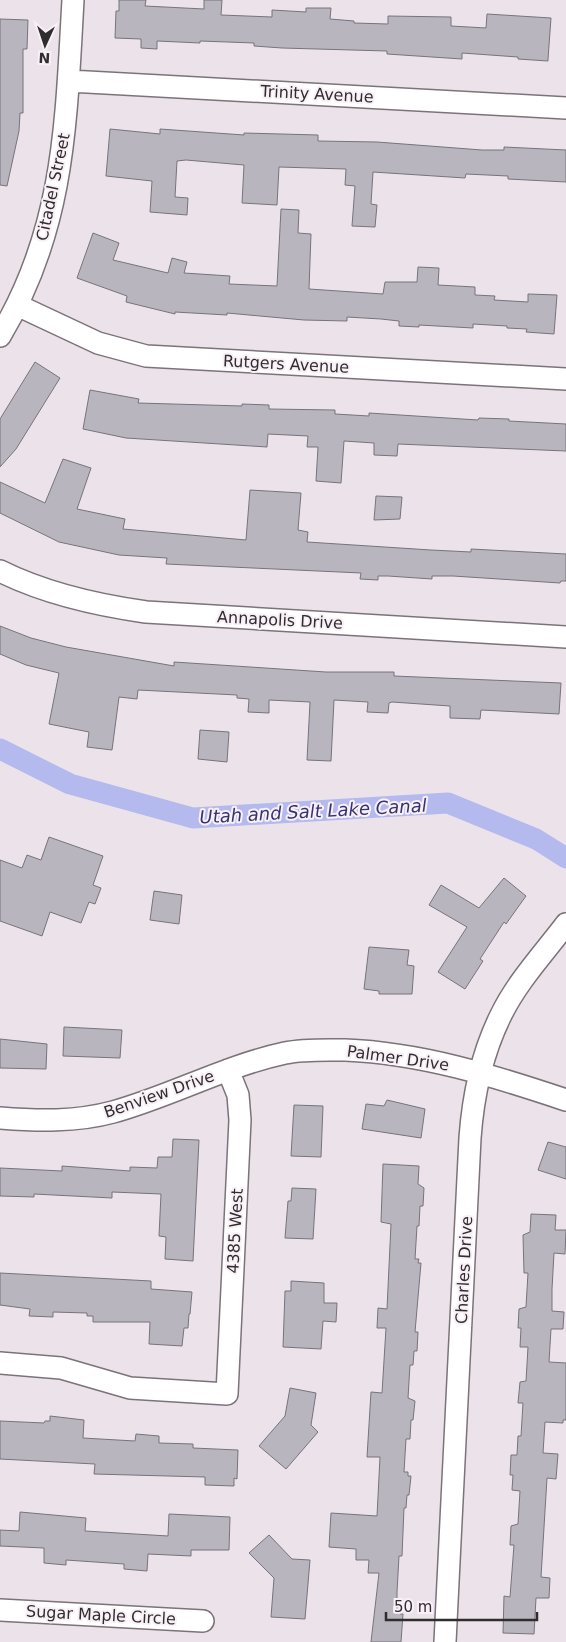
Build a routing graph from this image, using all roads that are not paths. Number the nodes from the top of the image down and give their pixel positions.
1 (73, 0) edge
2 (68, 80) junction
3 (566, 108) edge
4 (17, 305) junction
5 (0, 336) edge
6 (566, 379) edge
7 (0, 571) edge
8 (566, 637) edge
9 (566, 924) edge
10 (228, 1070) junction
11 (480, 1072) junction
12 (566, 1100) edge
13 (0, 1118) edge
14 (0, 1363) edge
15 (0, 1610) edge
16 (203, 1621) dead end
17 (445, 1642) edge

1 - 2 street, Citadel Street
2 - 3 street, Trinity Avenue
2 - 4 street, Citadel Street
4 - 5 street, Citadel Street
4 - 6 street, Rutgers Avenue
7 - 8 street, Annapolis Drive
9 - 11 street, Charles Drive
10 - 11 street, Palmer Drive
10 - 13 street, Benview Drive
10 - 14 street, 4385 West
11 - 12 street, Palmer Drive
11 - 17 street, Charles Drive
15 - 16 street, Sugar Maple Circle

